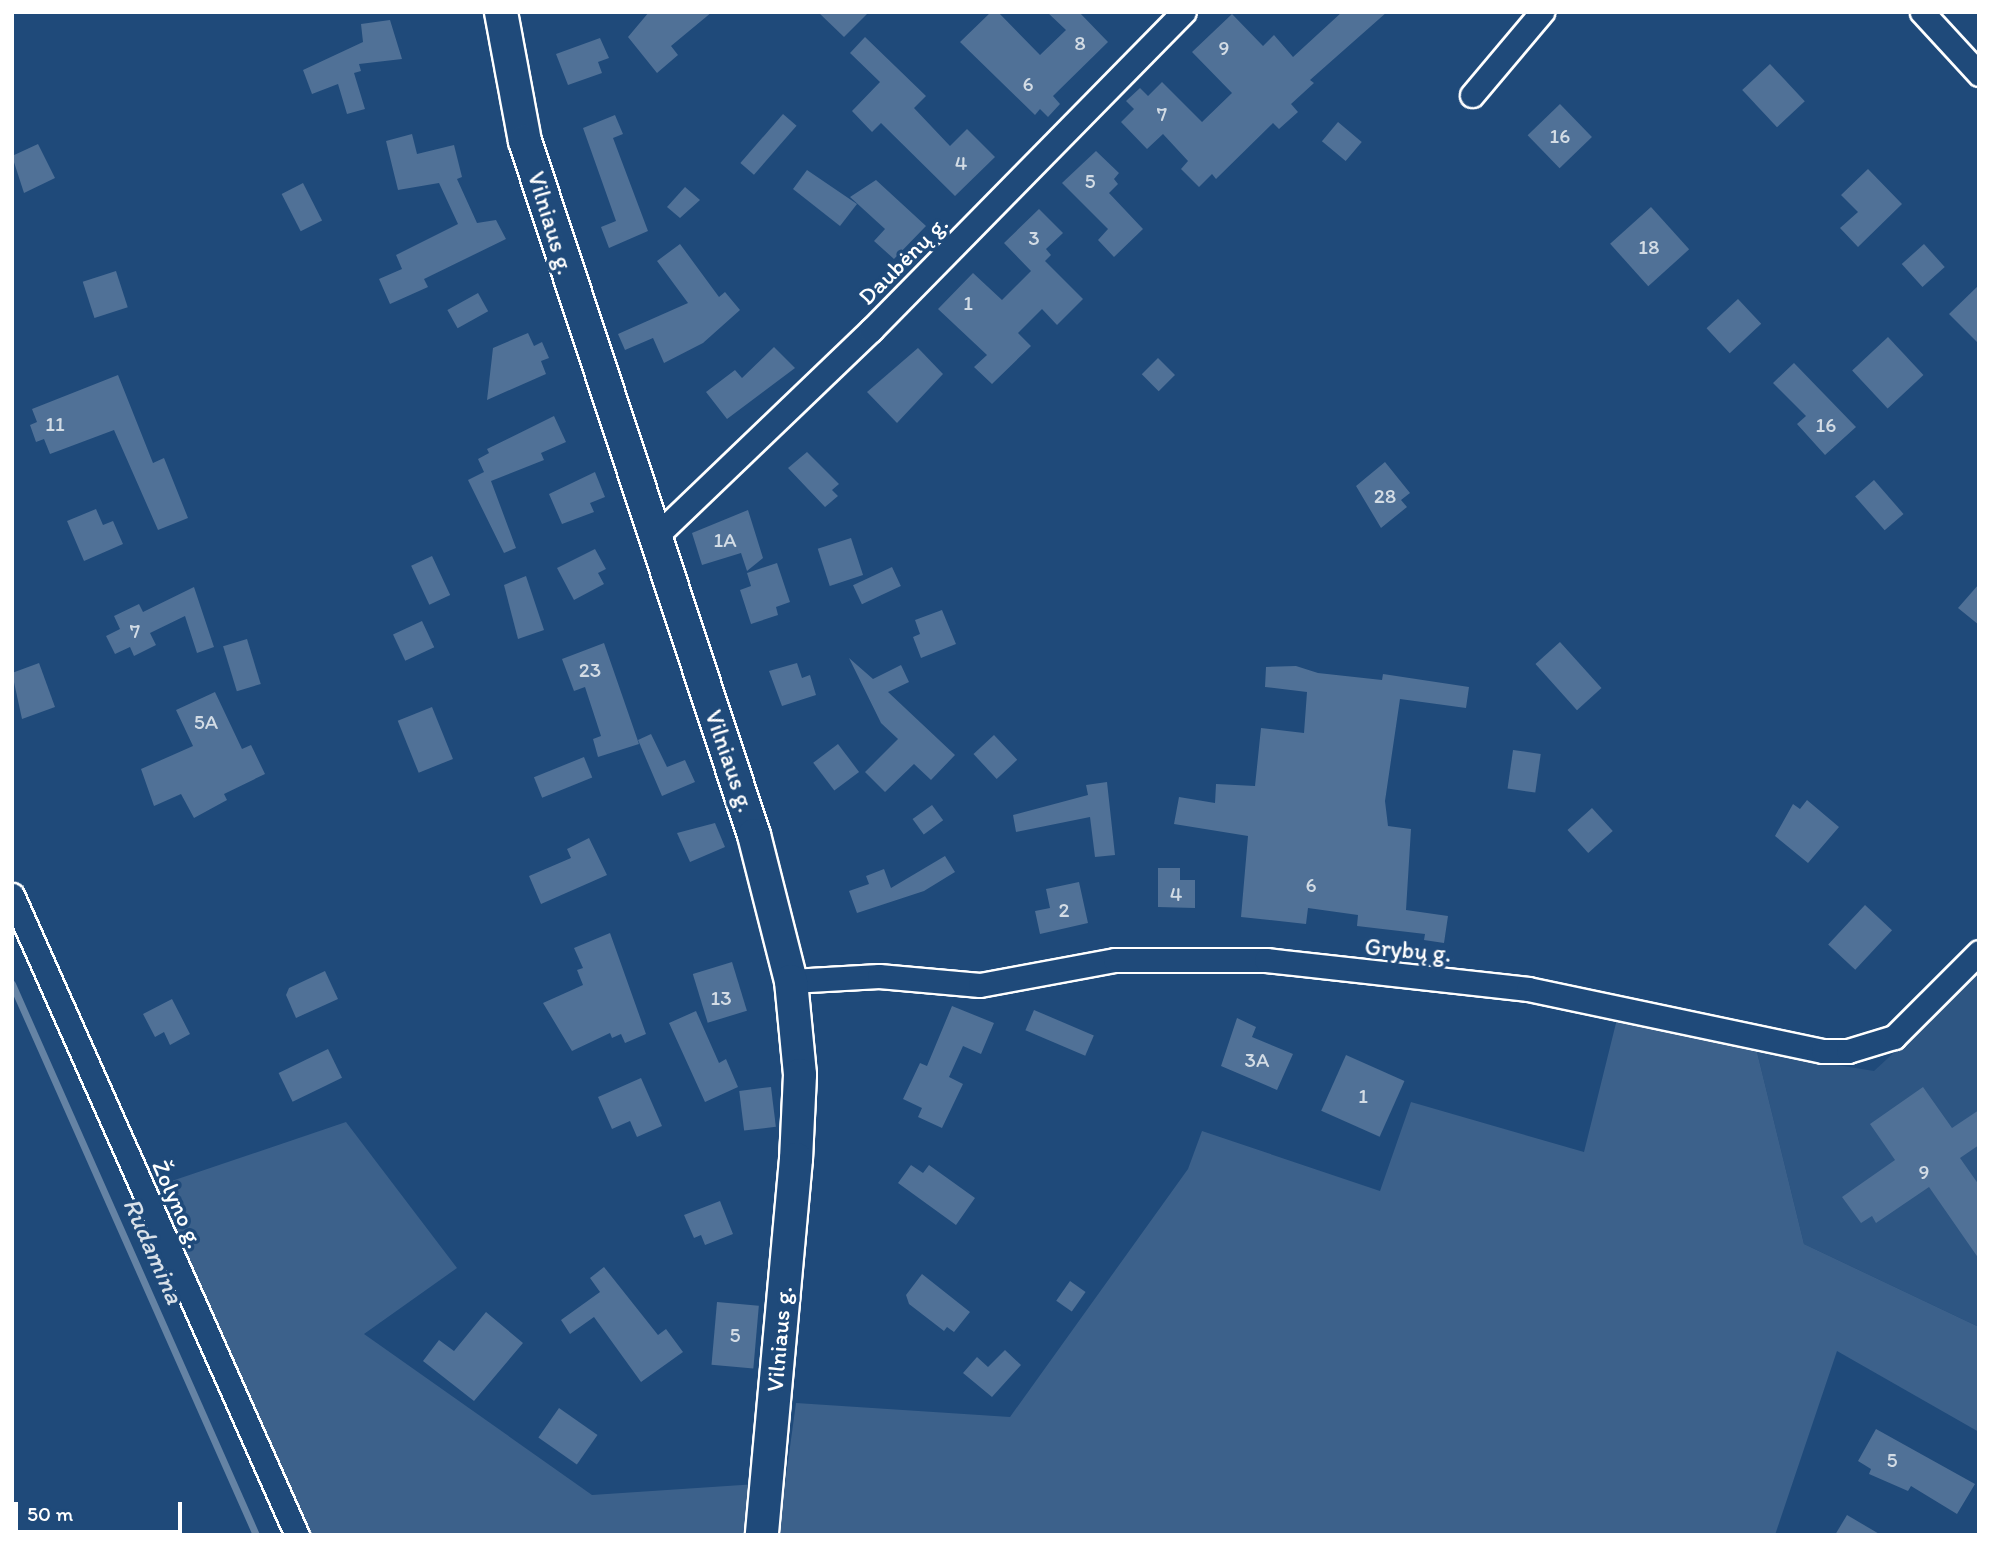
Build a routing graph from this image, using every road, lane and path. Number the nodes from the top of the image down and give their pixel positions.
1 (501, 12) edge
2 (1184, 12) edge
3 (1542, 12) edge
4 (1922, 12) edge
5 (1979, 74) edge
6 (1472, 95) dead end
7 (654, 538) junction
8 (12, 895) edge
9 (1979, 952) edge
10 (791, 981) junction
11 (297, 1535) edge
12 (762, 1535) edge

1 - 7 main road, Vilniaus g.
2 - 7 street, Daubėnų g.
3 - 6 street
4 - 5 street
7 - 10 main road, Vilniaus g.
8 - 11 street, Žolyno g.
9 - 10 street, Grybų g.
10 - 12 main road, Vilniaus g.

